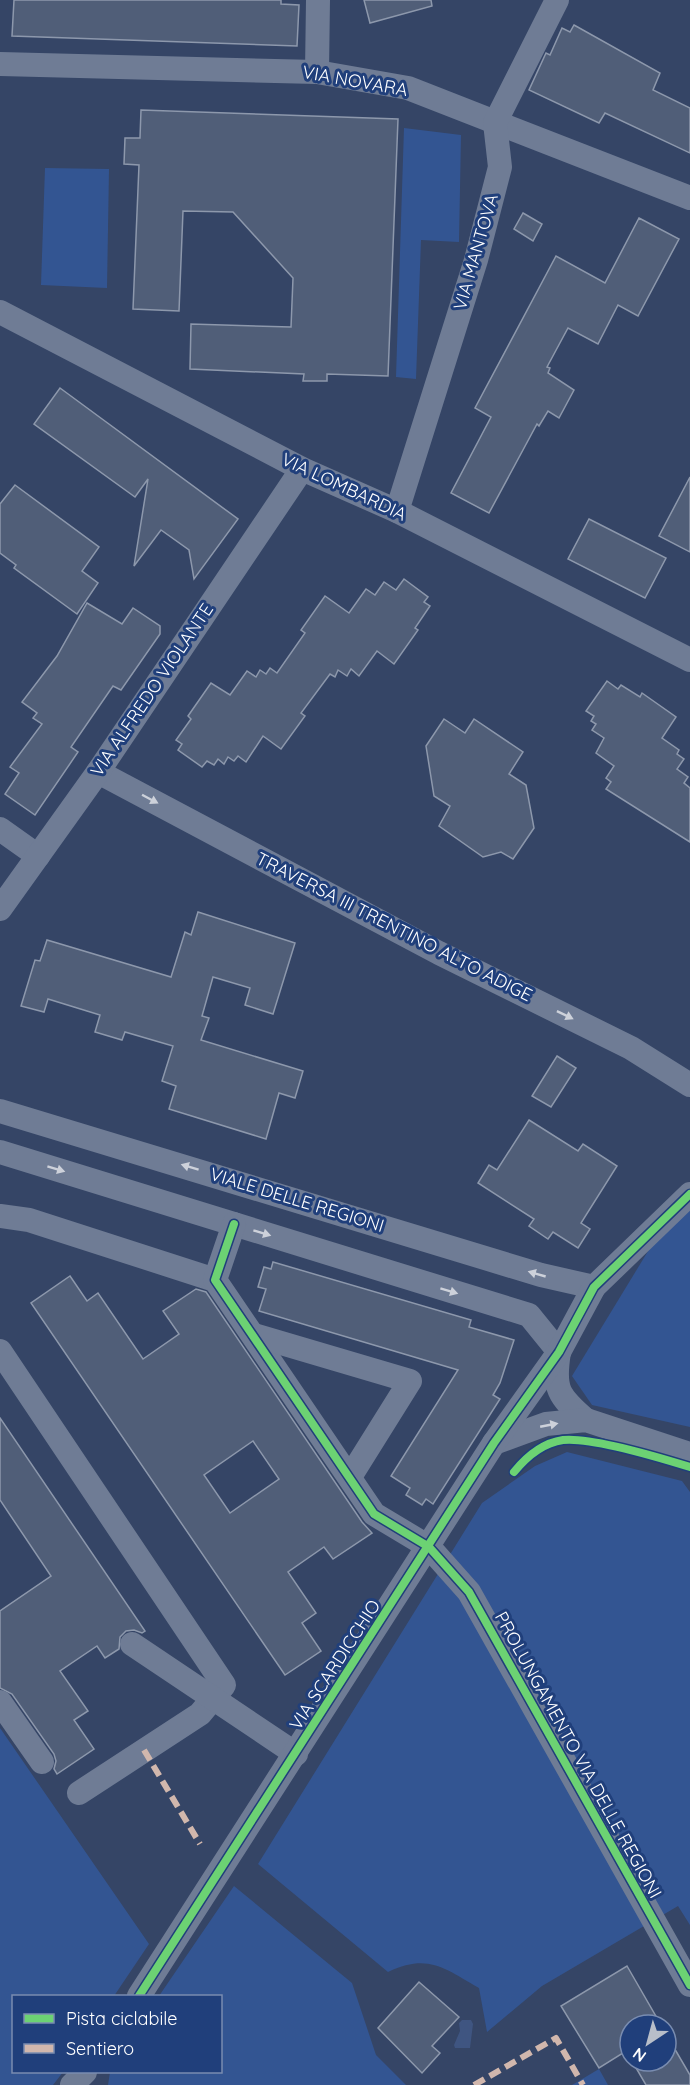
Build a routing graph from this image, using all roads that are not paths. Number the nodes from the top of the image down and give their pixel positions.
1 (318, 0) edge
2 (557, 0) edge
3 (0, 64) edge
4 (317, 72) junction
5 (495, 123) junction
6 (690, 198) edge
7 (0, 312) edge
8 (302, 469) junction
9 (397, 511) junction
10 (690, 660) edge
11 (98, 772) junction
12 (0, 830) edge
13 (38, 856) junction
14 (0, 909) edge
15 (690, 1085) edge
16 (0, 1111) edge
17 (0, 1152) edge
18 (690, 1194) edge
19 (0, 1216) edge
20 (234, 1224) junction
21 (215, 1280) junction
22 (594, 1287) junction
23 (254, 1335) junction
24 (0, 1351) edge
25 (559, 1352) junction
26 (586, 1420) junction
27 (494, 1443) junction
28 (690, 1454) edge
29 (350, 1477) junction
30 (429, 1547) junction
31 (132, 1644) dead end
32 (214, 1699) junction
33 (0, 1702) edge
34 (296, 1754) junction
35 (42, 1762) dead end
36 (79, 1793) dead end
37 (690, 1985) edge
38 (140, 1995) edge
39 (84, 2073) edge
40 (72, 2085) edge

1 - 4 street
2 - 5 street
3 - 4 street, VIA NOVARA
4 - 5 street, VIA NOVARA
5 - 6 street, VIA NOVARA
5 - 9 street, VIA MANTOVA
7 - 8 street, VIA LOMBARDIA
8 - 9 street, VIA LOMBARDIA
8 - 11 street, VIA ALFREDO VIOLANTE
9 - 10 street, VIA LOMBARDIA
11 - 13 street, VIA ALFREDO VIOLANTE
11 -> 15 street, TRAVERSA III TRENTINO ALTO ADIGE
12 - 13 street
13 - 14 street, VIA ALFREDO VIOLANTE
22 -> 16 street, VIALE DELLE REGIONI
17 -> 20 street
18 - 22 street, VIA SCARDICCHIO
19 - 21 street
20 - 21 street
20 -> 25 street
21 - 23 street, PROLUNGAMENTO VIA DELLE REGIONI
22 - 25 street, VIA SCARDICCHIO
23 - 29 street, PROLUNGAMENTO VIA DELLE REGIONI
23 - 29 street
24 - 32 street
25 - 26 street
25 - 27 street, VIA SCARDICCHIO
27 -> 26 street
26 - 28 street
27 - 30 street, VIA SCARDICCHIO
29 - 30 street, PROLUNGAMENTO VIA DELLE REGIONI
30 - 34 street, VIA SCARDICCHIO
30 - 37 street, PROLUNGAMENTO VIA DELLE REGIONI
31 - 32 street
32 - 34 street
32 - 36 street
33 - 35 street
34 - 38 street, VIA SCARDICCHIO
39 - 40 street

